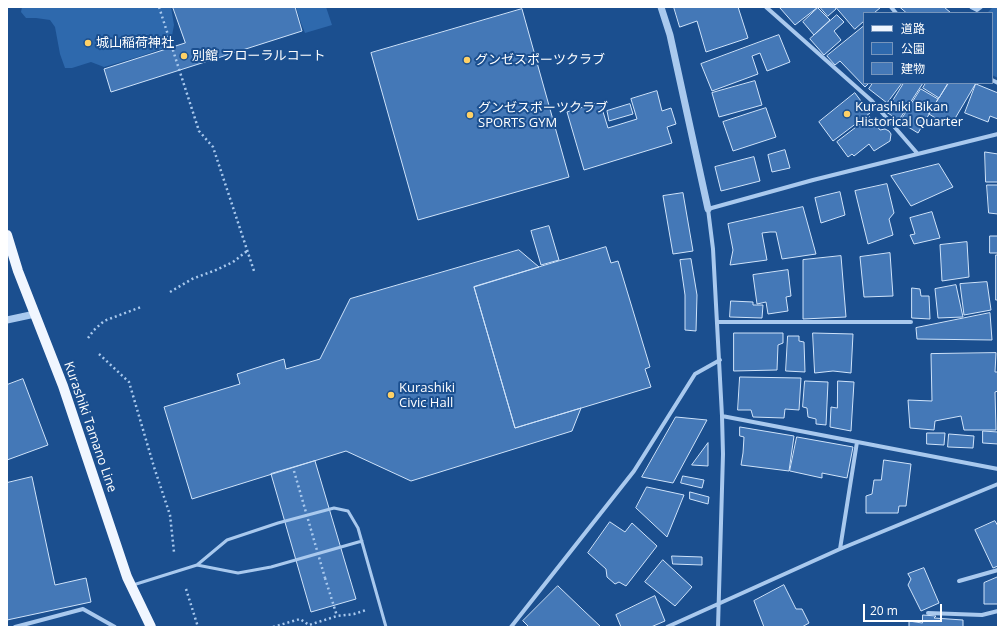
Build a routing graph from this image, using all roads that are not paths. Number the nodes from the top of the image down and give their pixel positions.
1 (661, 7) edge
2 (766, 7) edge
3 (971, 7) edge
4 (981, 7) edge
5 (998, 134) edge
6 (918, 153) junction
7 (708, 209) junction
8 (7, 235) edge
9 (35, 314) junction
10 (7, 320) edge
11 (717, 322) junction
12 (911, 322) dead end
13 (720, 360) junction
14 (722, 416) junction
15 (857, 442) junction
16 (998, 469) edge
17 (998, 484) edge
18 (362, 541) junction
19 (840, 549) junction
20 (197, 565) junction
21 (998, 570) edge
22 (959, 581) dead end
23 (131, 586) junction
24 (719, 603) junction
25 (998, 611) edge
26 (928, 613) dead end
27 (148, 626) edge
28 (15, 627) edge
29 (115, 627) edge
30 (386, 627) edge
31 (511, 627) edge
32 (667, 627) edge
33 (718, 627) edge

1 - 7 street
2 - 6 street
3 - 4 street
5 - 6 street
6 - 7 street
7 - 11 street
8 - 9 main road, Kurashiki Tamano Line
9 - 10 street
9 - 23 main road, Kurashiki Tamano Line
11 - 12 street
11 - 13 street
13 - 14 street
13 - 31 street
14 - 15 street
14 - 24 street
15 - 16 street
15 - 19 street
17 - 19 street
18 - 20 lane
18 - 20 lane
18 - 30 lane
19 - 24 street
20 - 23 lane
21 - 22 street
23 - 27 main road, Kurashiki Tamano Line
24 - 32 street
24 - 33 street
25 - 26 street
28 - 29 street

